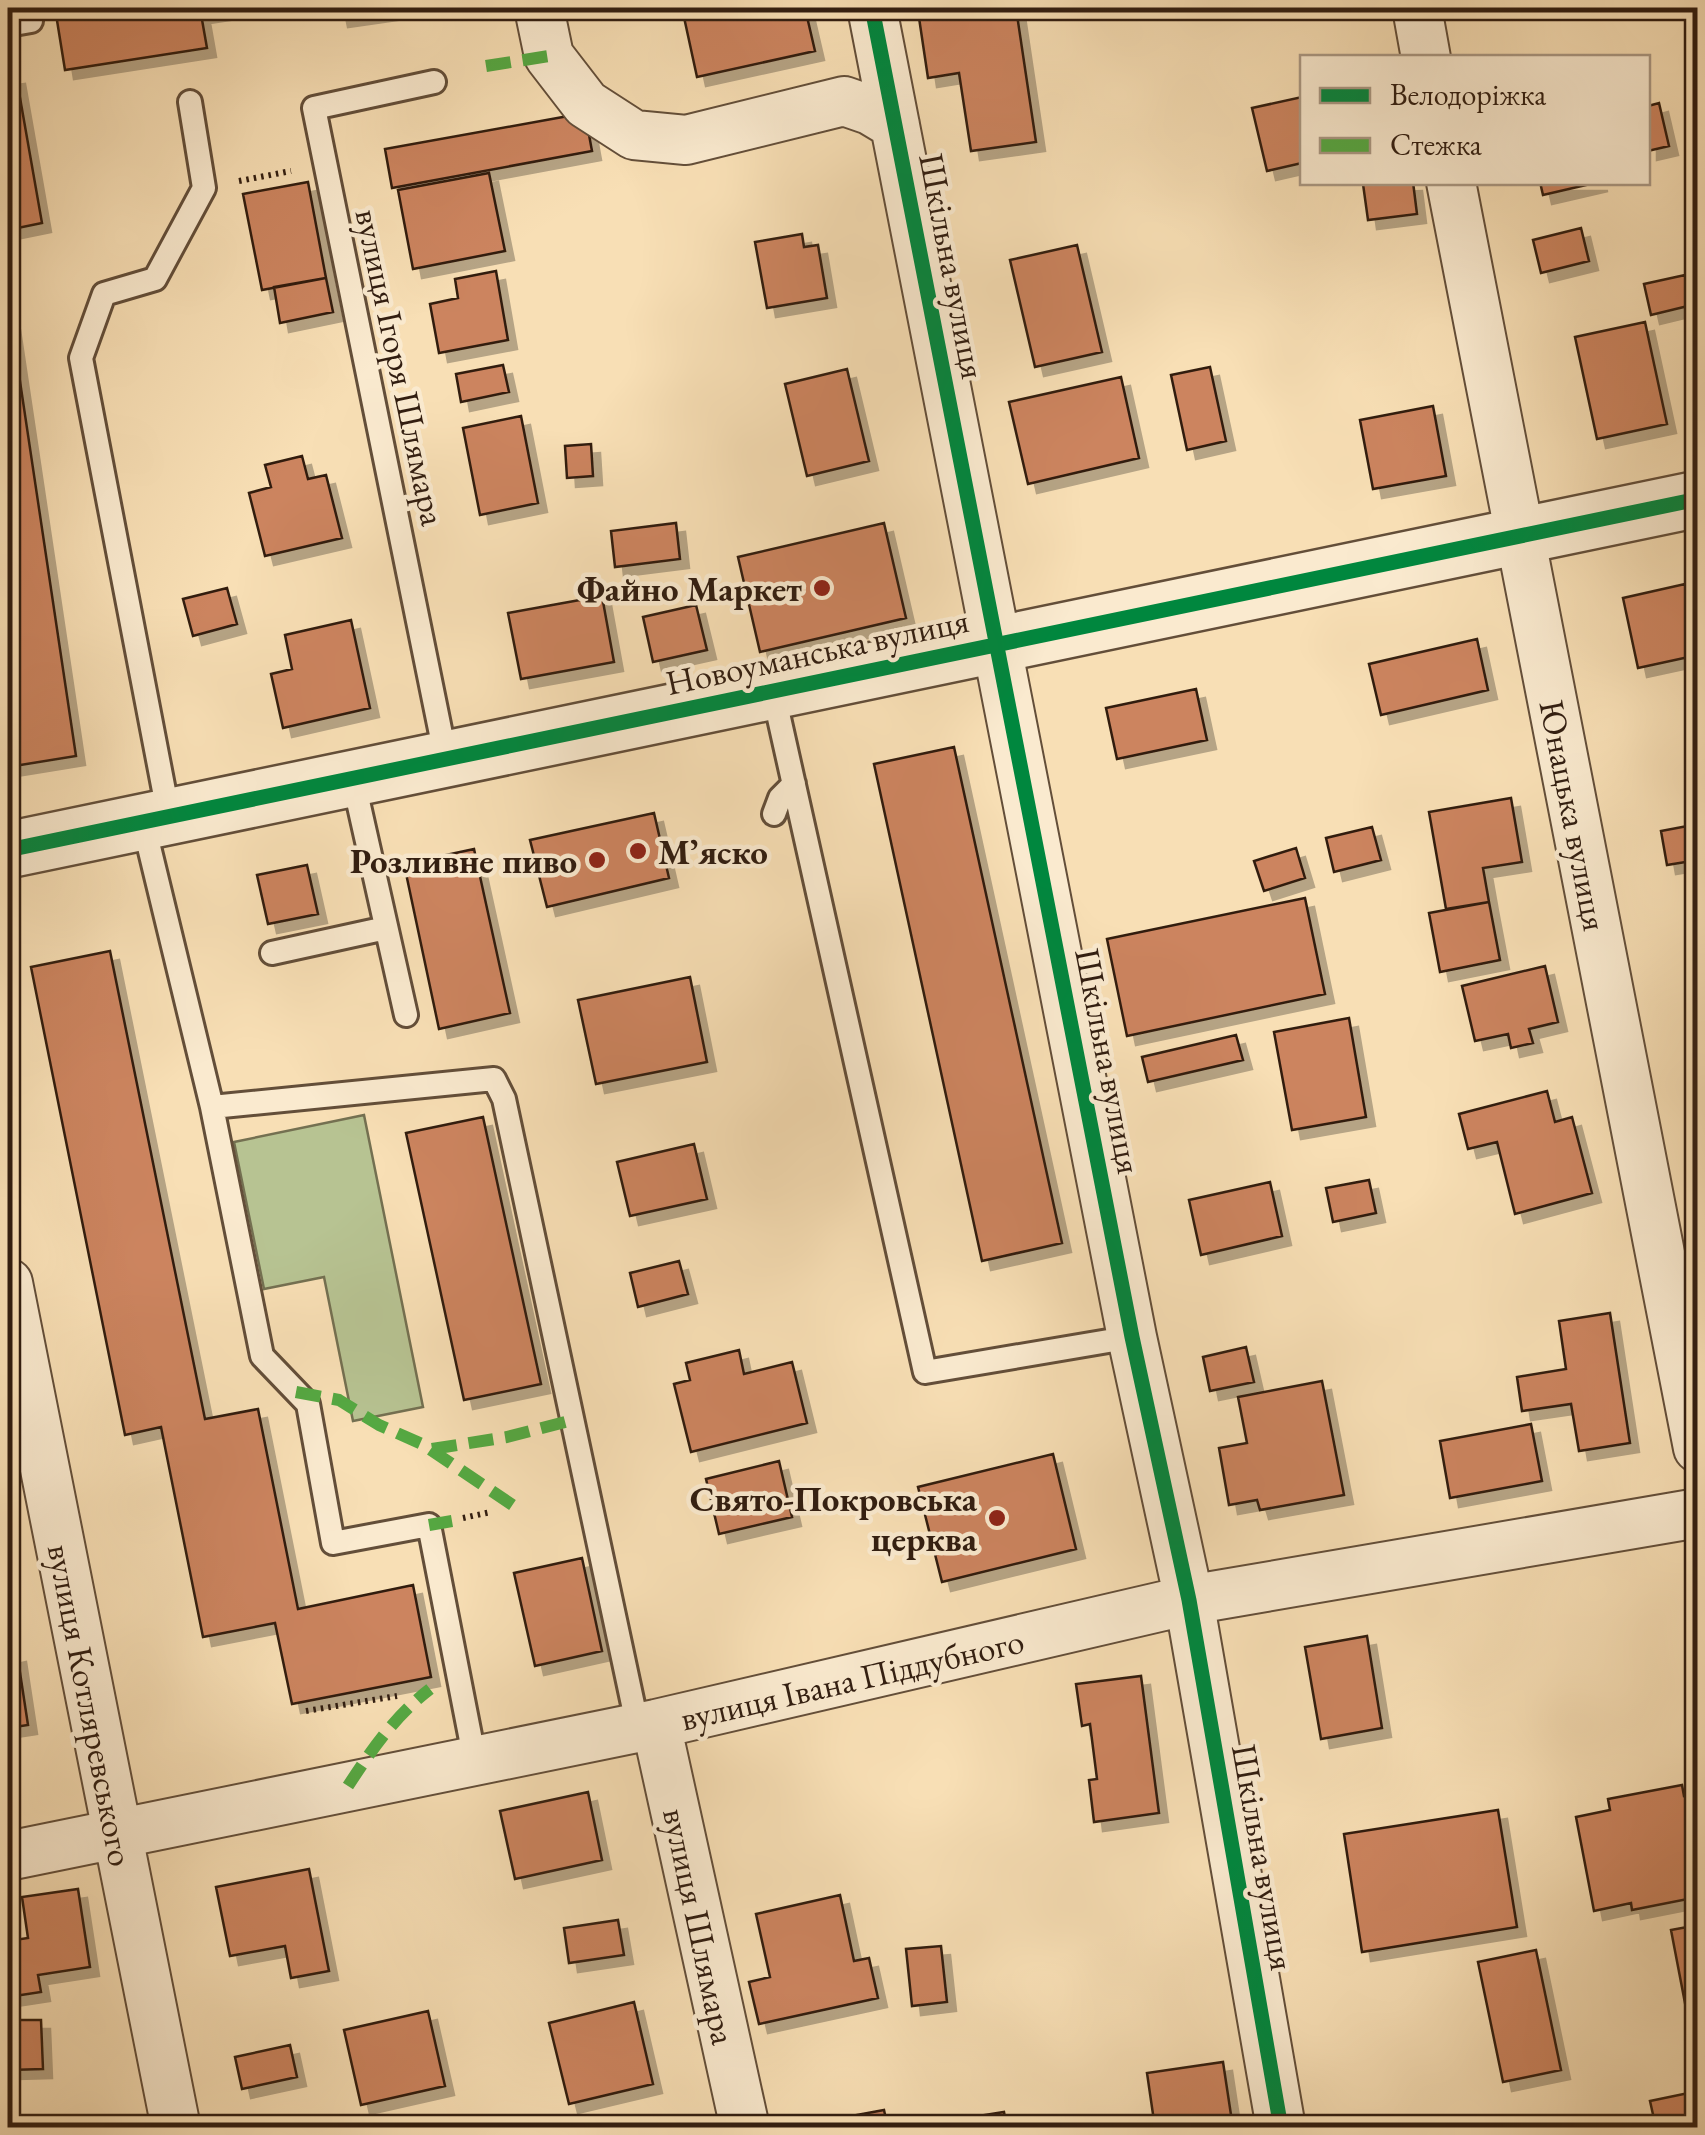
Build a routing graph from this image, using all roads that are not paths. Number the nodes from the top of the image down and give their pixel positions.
1 (28, 8) edge
2 (540, 8) edge
3 (872, 8) edge
4 (1416, 8) edge
5 (8, 25) edge
6 (1425, 55) edge
7 (434, 82) dead end
8 (190, 102) dead end
9 (895, 125) junction
10 (1452, 185) edge
11 (188, 262) dead end
12 (162, 266) junction
13 (1698, 499) edge
14 (1520, 536) junction
15 (996, 645) junction
16 (773, 691) junction
17 (446, 759) junction
18 (353, 779) junction
19 (794, 784) junction
20 (774, 814) dead end
21 (156, 819) junction
22 (8, 850) edge
23 (386, 928) junction
24 (272, 953) dead end
25 (406, 1015) dead end
26 (212, 1107) junction
27 (8, 1283) edge
28 (1132, 1336) junction
29 (1698, 1448) edge
30 (1698, 1513) edge
31 (1189, 1600) junction
32 (647, 1726) junction
33 (474, 1761) junction
34 (116, 1834) junction
35 (8, 1856) edge
36 (176, 2128) edge
37 (745, 2128) edge
38 (1281, 2128) edge

1 - 5 lane
2 - 9 street
3 - 9 street, Шкільна вулиця
4 - 6 street
7 - 17 lane, вулиця Ігоря Шлямара
8 - 12 lane
9 - 15 street, Шкільна вулиця
10 - 14 street, Юнацька вулиця
11 - 12 lane
12 - 21 lane
13 - 14 street, Новоуманська вулиця
14 - 15 street, Новоуманська вулиця
14 - 29 street, Юнацька вулиця
15 - 16 street, Новоуманська вулиця
15 - 28 street, Шкільна вулиця
16 - 17 street, Новоуманська вулиця
16 - 19 lane
17 - 18 street, Новоуманська вулиця
18 - 21 street, Новоуманська вулиця
18 - 23 lane
19 - 20 lane
19 - 28 lane
21 - 22 street, Новоуманська вулиця
21 - 26 lane
23 - 24 lane
23 - 25 lane
26 - 32 lane
26 - 33 lane
27 - 34 street, вулиця Котляревського
28 - 31 street, Шкільна вулиця
30 - 31 street, вулиця Івана Піддубного
31 - 32 street, вулиця Івана Піддубного
31 - 38 street, Шкільна вулиця
32 - 33 street, вулиця Івана Піддубного
32 - 37 street, вулиця Шлямара
33 - 34 street, вулиця Івана Піддубного
34 - 35 street, вулиця Івана Піддубного
34 - 36 street, вулиця Котляревського

